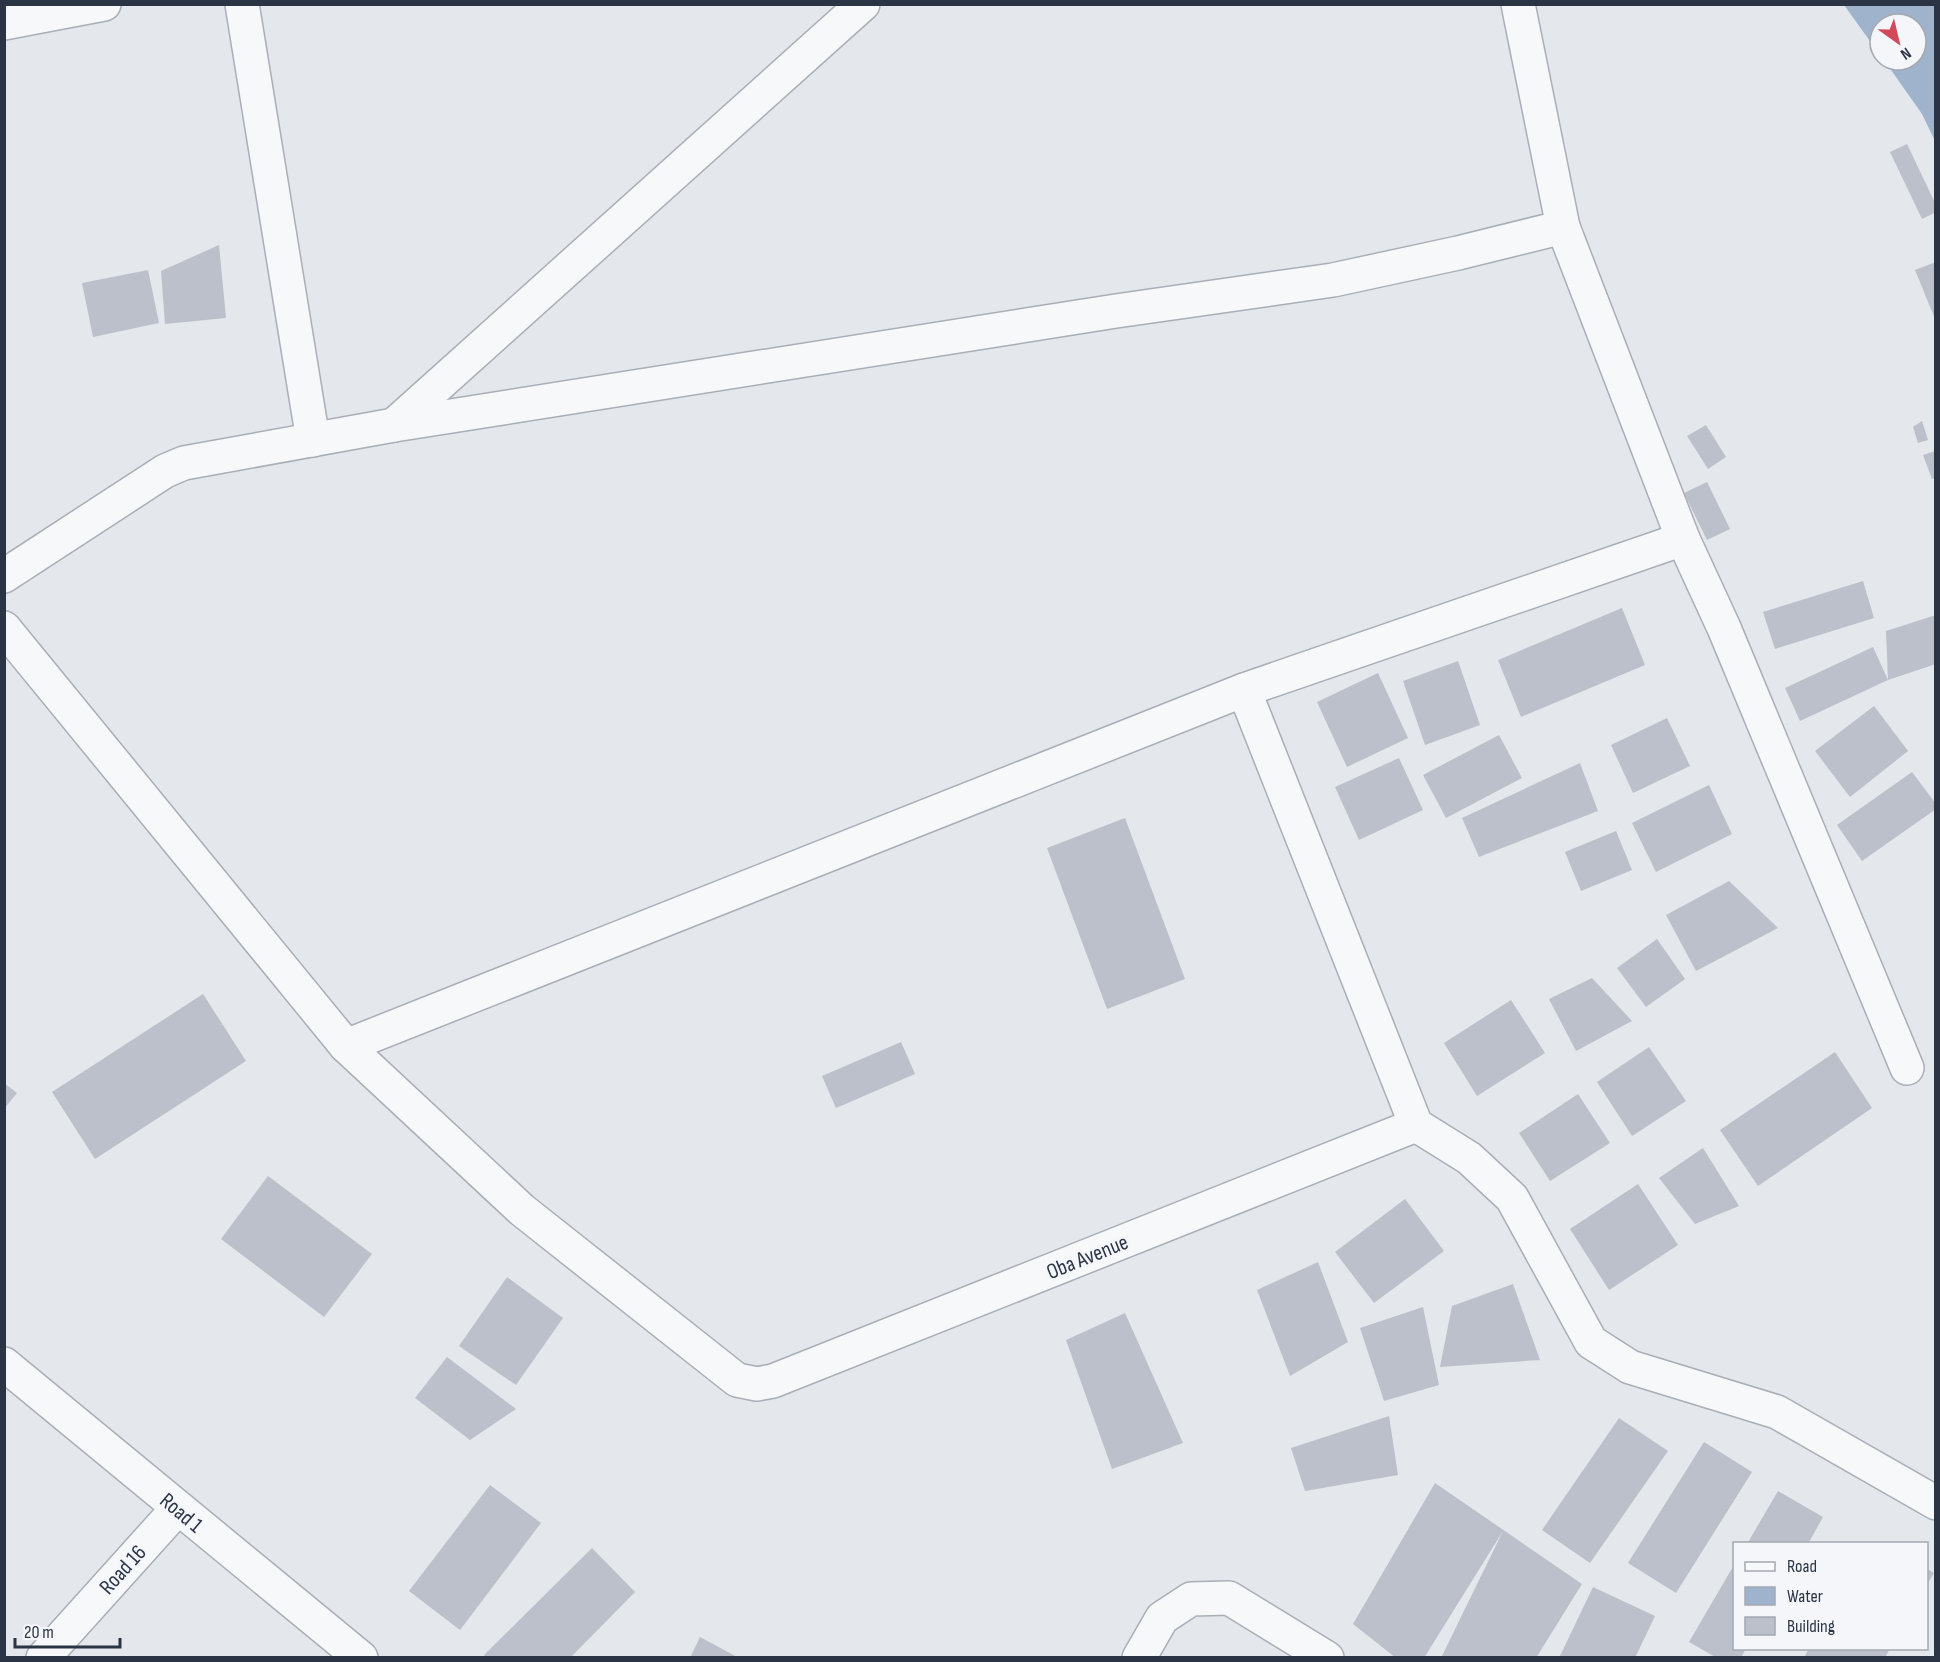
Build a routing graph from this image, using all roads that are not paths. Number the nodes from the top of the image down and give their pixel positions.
1 (104, 4) edge
2 (242, 4) edge
3 (863, 4) edge
4 (1518, 4) edge
5 (4, 23) edge
6 (1563, 227) junction
7 (394, 426) junction
8 (313, 440) junction
9 (1683, 539) junction
10 (4, 576) edge
11 (4, 628) edge
12 (1244, 690) junction
13 (346, 1046) junction
14 (1906, 1068) dead end
15 (1416, 1125) junction
16 (4, 1364) edge
17 (1935, 1503) edge
18 (178, 1508) junction
19 (43, 1658) edge
20 (361, 1658) edge
21 (1139, 1658) edge
22 (1327, 1658) edge

1 - 5 street
2 - 8 street
3 - 7 street
4 - 6 street
6 - 7 street
6 - 9 street
7 - 8 street
8 - 10 street
9 - 12 street
9 - 14 street
11 - 13 street
12 - 13 street
12 - 15 street
13 - 15 street, Oba Avenue
15 - 17 street
16 - 18 street, Road 1
18 - 19 street, Road 16
18 - 20 street, Road 1
21 - 22 street

